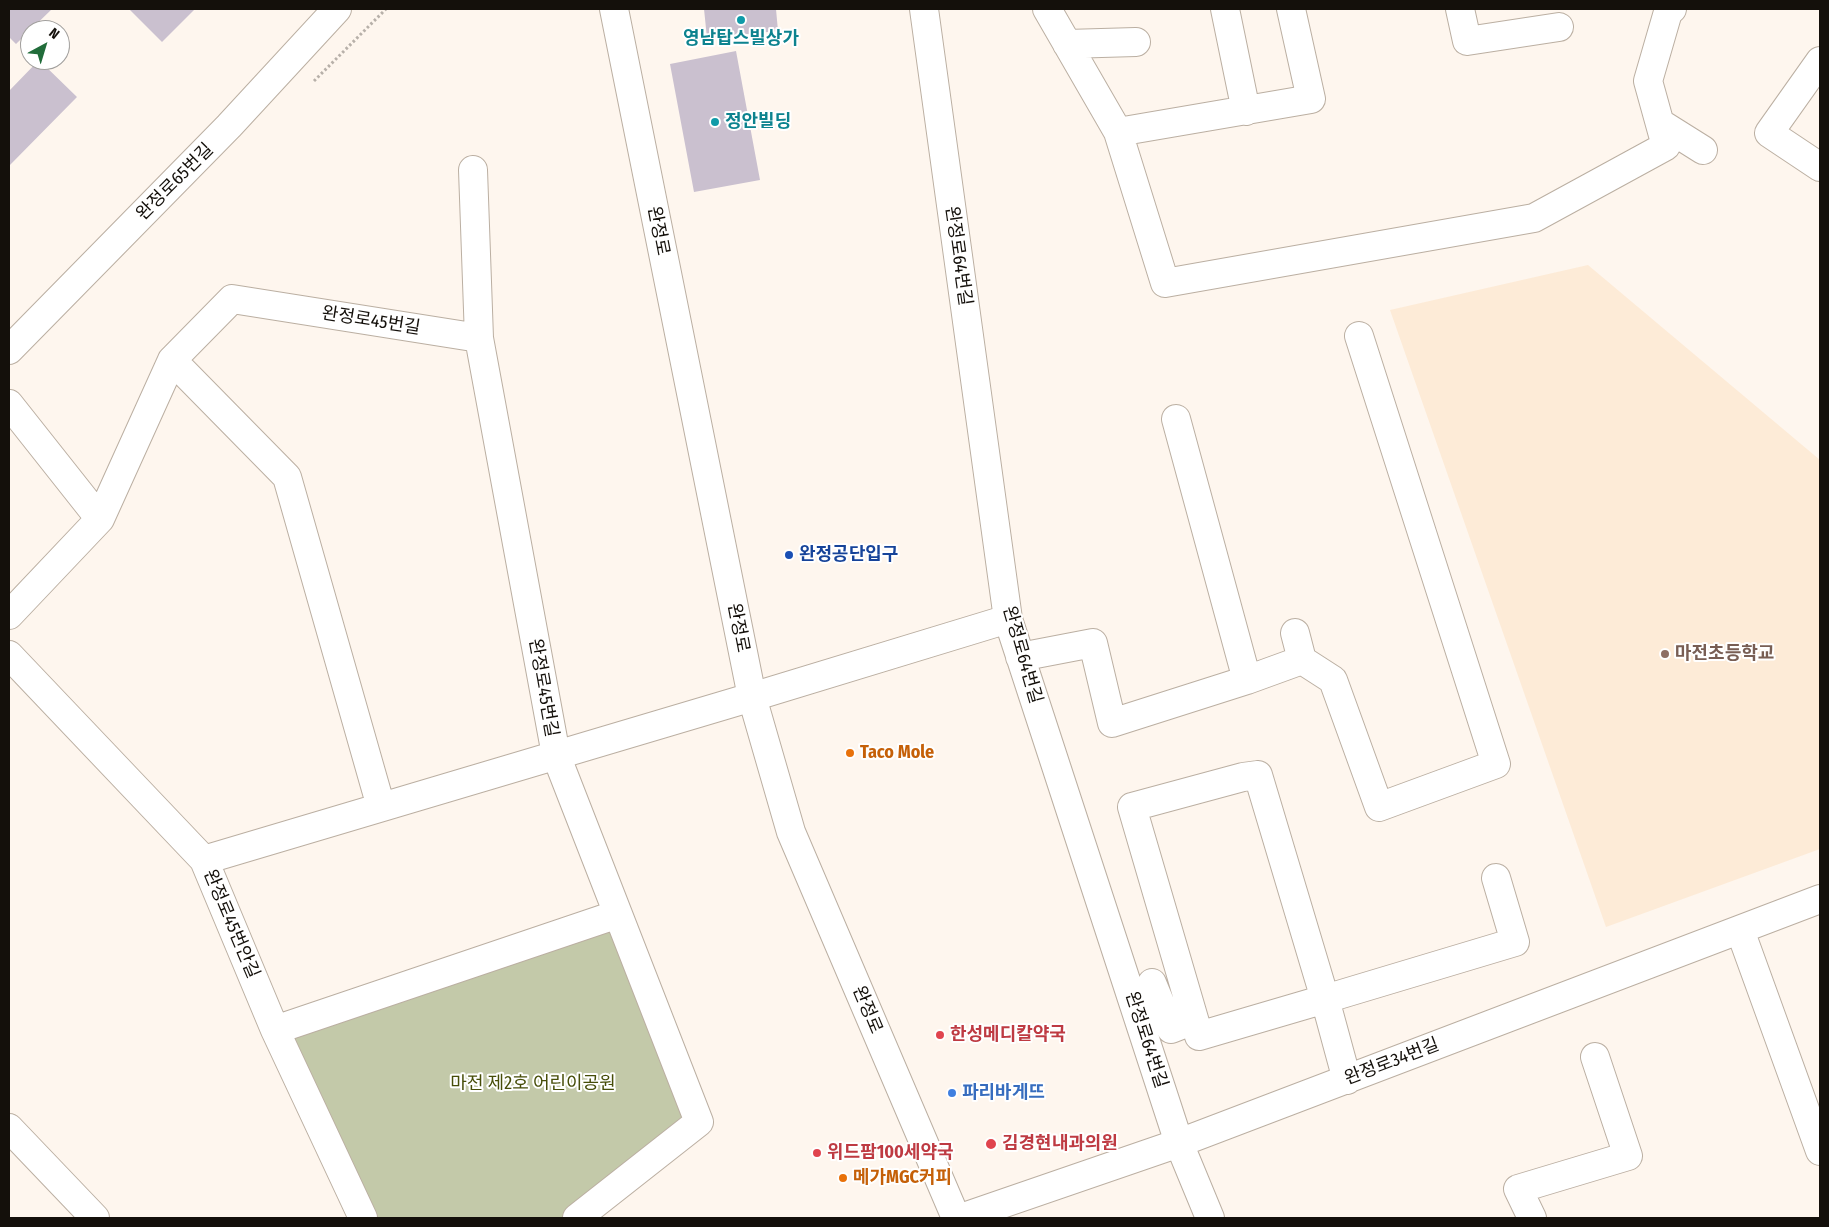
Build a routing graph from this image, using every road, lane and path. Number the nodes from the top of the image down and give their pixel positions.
1 (337, 9) edge
2 (614, 9) edge
3 (924, 9) edge
4 (1046, 9) edge
5 (1225, 9) edge
6 (1292, 9) edge
7 (1460, 9) edge
8 (1665, 14) edge
9 (1559, 27) dead end
10 (1136, 42) dead end
11 (1067, 44) junction
12 (1820, 61) edge
13 (1246, 111) junction
14 (1660, 123) junction
15 (1118, 132) junction
16 (1703, 150) dead end
17 (1820, 167) edge
18 (473, 170) dead end
19 (1359, 336) dead end
20 (479, 338) junction
21 (9, 350) edge
22 (172, 360) junction
23 (9, 404) edge
24 (1176, 419) dead end
25 (100, 519) junction
26 (9, 616) edge
27 (1008, 619) junction
28 (1295, 633) dead end
29 (9, 655) edge
30 (1020, 657) junction
31 (1302, 660) junction
32 (1247, 680) junction
33 (752, 697) junction
34 (556, 755) junction
35 (381, 807) junction
36 (204, 860) junction
37 (1496, 878) dead end
38 (1820, 899) edge
39 (618, 914) junction
40 (1740, 930) junction
41 (1152, 983) dead end
42 (1325, 999) junction
43 (1194, 1020) junction
44 (276, 1030) junction
45 (1595, 1057) dead end
46 (1347, 1080) junction
47 (1811, 1099) edge
48 (9, 1128) edge
49 (1179, 1143) junction
50 (1820, 1150) edge
51 (95, 1218) edge
52 (363, 1218) edge
53 (577, 1218) edge
54 (956, 1218) edge
55 (961, 1218) edge
56 (1210, 1218) edge
57 (1532, 1218) edge

1 - 21 street, 완정로65번길
2 - 33 street, 완정로
3 - 27 street, 완정로64번길
4 - 11 street
5 - 13 street
6 - 13 street
7 - 9 street
8 - 14 street
10 - 11 street
11 - 15 street
12 - 17 street
13 - 15 street
14 - 15 street
14 - 16 street
18 - 20 street
19 - 31 street
20 - 22 street, 완정로45번길
20 - 34 street, 완정로45번길
22 - 25 street, 완정로45번길
22 - 35 street
23 - 25 street
24 - 32 street
25 - 26 street, 완정로45번길
27 - 30 street, 완정로64번길
27 - 33 street, 완정로45번길
28 - 31 street
29 - 36 street, 완정로45번안길
30 - 32 street
30 - 49 street, 완정로64번길
31 - 32 street
33 - 34 street, 완정로45번길
33 - 54 street, 완정로
34 - 35 street
34 - 39 street, 완정로45번길
35 - 36 street
36 - 44 street, 완정로45번안길
37 - 42 street
38 - 40 street, 완정로34번길
39 - 44 street
39 - 53 street, 완정로45번길
40 - 46 street, 완정로34번길
40 - 47 street
41 - 43 street
42 - 43 street
42 - 43 street
42 - 46 street
44 - 52 street, 완정로45번안길
45 - 57 street
46 - 49 street, 완정로34번길
47 - 50 street
48 - 51 street
49 - 55 street, 완정로34번길
49 - 56 street, 완정로64번길

